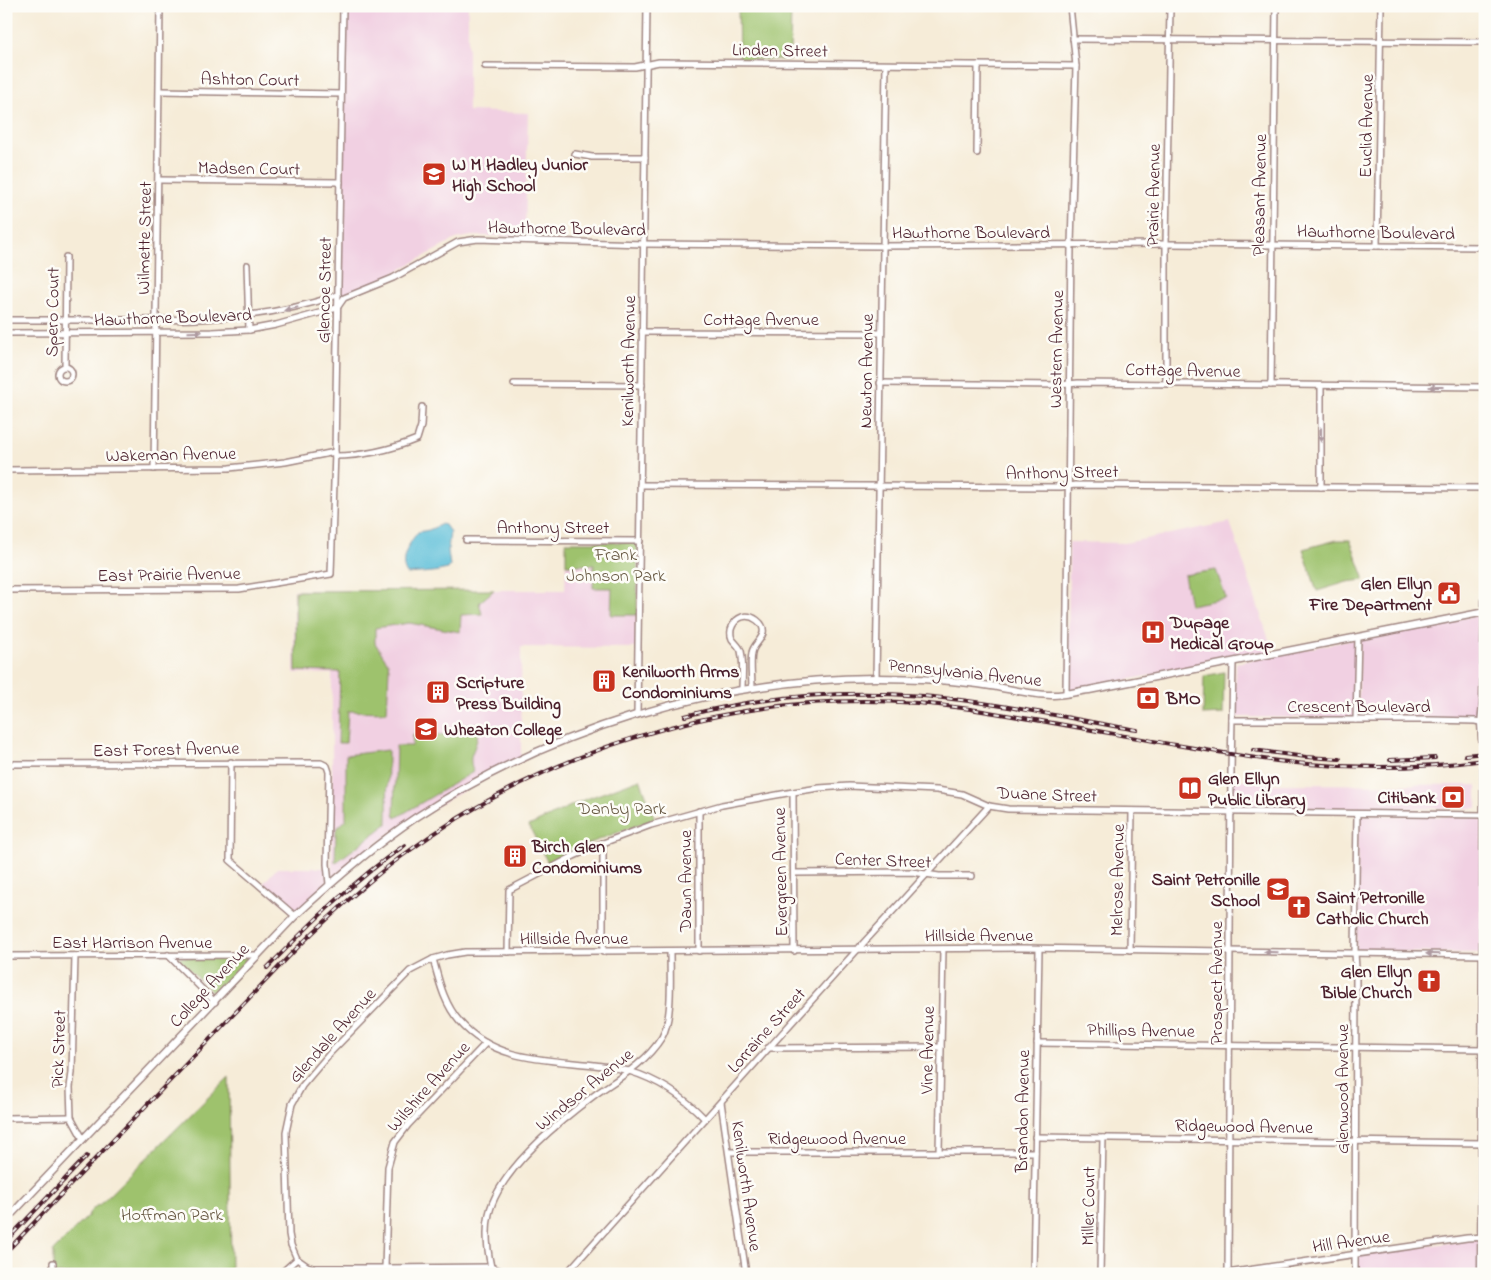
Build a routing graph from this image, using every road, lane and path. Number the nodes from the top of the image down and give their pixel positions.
1 (160, 6) edge
2 (343, 6) edge
3 (648, 6) edge
4 (1070, 6) edge
5 (1170, 6) edge
6 (1276, 6) edge
7 (1381, 6) edge
8 (1073, 39) junction
9 (1170, 39) junction
10 (1275, 40) junction
11 (1380, 41) junction
12 (1485, 42) edge
13 (886, 64) junction
14 (978, 65) junction
15 (485, 66) dead end
16 (647, 66) junction
17 (1076, 66) junction
18 (160, 91) junction
19 (341, 94) junction
20 (976, 153) dead end
21 (575, 154) dead end
22 (645, 157) junction
23 (159, 180) junction
24 (340, 182) junction
25 (643, 244) junction
26 (1166, 244) junction
27 (1071, 245) junction
28 (1272, 245) junction
29 (882, 246) junction
30 (1377, 246) junction
31 (1485, 247) edge
32 (66, 257) dead end
33 (247, 265) dead end
34 (338, 295) junction
35 (337, 308) junction
36 (248, 316) junction
37 (6, 320) edge
38 (66, 320) junction
39 (157, 320) junction
40 (249, 330) junction
41 (157, 332) junction
42 (642, 332) junction
43 (66, 333) junction
44 (881, 333) junction
45 (6, 334) edge
46 (65, 366) dead end
47 (880, 383) junction
48 (1166, 383) junction
49 (514, 384) dead end
50 (642, 385) junction
51 (1070, 385) junction
52 (1271, 385) junction
53 (1321, 386) junction
54 (1485, 387) edge
55 (422, 407) dead end
56 (335, 452) junction
57 (6, 470) edge
58 (154, 470) junction
59 (640, 485) junction
60 (879, 486) junction
61 (1068, 486) junction
62 (1321, 487) junction
63 (1485, 488) edge
64 (466, 540) dead end
65 (640, 541) junction
66 (331, 574) joint
67 (6, 590) edge
68 (1485, 600) edge
69 (1485, 612) edge
70 (1358, 637) junction
71 (1233, 662) junction
72 (876, 678) junction
73 (752, 688) junction
74 (742, 690) junction
75 (1066, 693) junction
76 (1484, 706) edge
77 (637, 715) junction
78 (1232, 720) junction
79 (1356, 720) junction
80 (1483, 723) edge
81 (1484, 744) edge
82 (231, 762) junction
83 (6, 764) edge
84 (793, 792) junction
85 (454, 794) joint
86 (989, 806) junction
87 (699, 811) junction
88 (1132, 811) junction
89 (1231, 812) junction
90 (1357, 814) junction
91 (1484, 815) edge
92 (603, 842) junction
93 (794, 873) junction
94 (927, 874) junction
95 (972, 876) dead end
96 (329, 884) junction
97 (295, 916) junction
98 (859, 949) junction
99 (943, 949) junction
100 (1038, 949) junction
101 (1130, 950) junction
102 (699, 951) junction
103 (794, 951) junction
104 (508, 952) junction
105 (603, 952) junction
106 (670, 952) junction
107 (1229, 952) junction
108 (474, 953) joint
109 (1355, 953) junction
110 (168, 955) junction
111 (258, 955) junction
112 (1483, 955) edge
113 (6, 956) edge
114 (74, 956) junction
115 (433, 959) junction
116 (215, 1002) junction
117 (1037, 1042) junction
118 (486, 1043) junction
119 (1229, 1045) junction
120 (941, 1047) junction
121 (1356, 1047) junction
122 (768, 1048) junction
123 (1484, 1049) edge
124 (630, 1072) junction
125 (721, 1102) junction
126 (71, 1117) junction
127 (6, 1118) edge
128 (706, 1119) junction
129 (1035, 1137) junction
130 (1103, 1138) junction
131 (83, 1139) junction
132 (1229, 1140) junction
133 (1355, 1142) junction
134 (1483, 1143) junction
135 (729, 1152) junction
136 (939, 1152) junction
137 (1035, 1152) junction
138 (6, 1220) edge
139 (1483, 1237) edge
140 (1355, 1254) junction
141 (297, 1259) junction
142 (53, 1263) dead end
143 (491, 1267) junction
144 (384, 1268) junction
145 (1228, 1273) edge
146 (53, 1274) edge
147 (280, 1274) edge
148 (509, 1274) edge
149 (566, 1274) edge
150 (746, 1274) edge
151 (1033, 1274) edge
152 (1100, 1274) edge
153 (1220, 1274) edge
154 (1355, 1274) edge
155 (1481, 1274) edge

1 - 18 street, Wilmette Street
2 - 19 street, Glencoe Street
3 - 16 street, Kenilworth Avenue
4 - 8 street, Western Avenue
5 - 9 street, Prairie Avenue
6 - 10 street, Pleasant Avenue
7 - 11 street, Euclid Avenue
8 - 9 street
8 - 17 street, Western Avenue
9 - 10 street
9 - 26 street, Prairie Avenue
10 - 11 street
10 - 28 street, Pleasant Avenue
11 - 12 street
11 - 30 street, Euclid Avenue
13 - 14 street, Linden Street
13 - 16 street, Linden Street
13 - 29 street, Newton Avenue
14 - 17 street, Linden Street
14 - 20 street
15 - 16 street, Linden Street
16 - 22 street, Kenilworth Avenue
17 - 27 street, Western Avenue
18 - 19 street, Ashton Court
18 - 23 street, Wilmette Street
19 - 24 street, Glencoe Street
21 - 22 street
22 - 25 street, Kenilworth Avenue
23 - 24 street, Madsen Court
23 - 39 street, Wilmette Street
24 - 34 street, Glencoe Street
25 - 29 street, Hawthorne Boulevard
25 - 35 street, Hawthorne Boulevard
25 - 42 street, Kenilworth Avenue
26 - 27 street, Hawthorne Boulevard
26 - 28 street, Hawthorne Boulevard
26 - 48 street, Prairie Avenue
27 - 29 street, Hawthorne Boulevard
27 - 51 street, Western Avenue
28 - 30 street, Hawthorne Boulevard
28 - 52 street, Pleasant Avenue
29 - 44 street, Newton Avenue
30 - 31 street, Hawthorne Boulevard
32 - 38 street, Spero Court
33 - 36 street
34 - 35 street, Glencoe Street
34 -> 36 street
35 - 40 street, Hawthorne Boulevard
35 - 56 street, Glencoe Street
36 - 39 street
36 - 40 street
37 - 38 street
38 - 39 street
38 - 43 street, Spero Court
39 - 41 street, Wilmette Street
41 -> 40 street, Hawthorne Boulevard
41 - 43 street, Hawthorne Boulevard
41 - 58 street, Wilmette Street
42 - 44 street, Cottage Avenue
42 - 50 street, Kenilworth Avenue
43 - 45 street, Hawthorne Boulevard
43 - 46 street, Spero Court
44 - 47 street, Newton Avenue
47 - 51 street, Cottage Avenue
47 - 60 street, Newton Avenue
48 - 51 street, Cottage Avenue
48 - 52 street, Cottage Avenue
49 - 50 street
50 - 59 street, Kenilworth Avenue
51 - 61 street, Western Avenue
52 - 53 street, Cottage Avenue
54 -> 53 street, Cottage Avenue
53 -> 62 street
55 - 56 street, Wakeman Avenue
56 - 58 street, Wakeman Avenue
56 - 66 street, Glencoe Street
57 - 58 street, Wakeman Avenue
59 - 60 street, Anthony Street
59 - 65 street, Kenilworth Avenue
60 - 61 street, Anthony Street
60 - 72 street, Newton Avenue
61 - 62 street, Anthony Street
61 - 75 street, Western Avenue
62 - 63 street, Anthony Street
64 - 65 street, Anthony Street
65 - 77 street, Kenilworth Avenue
66 - 67 street, East Prairie Avenue
68 - 69 street
69 - 70 street, Pennsylvania Avenue
69 - 76 street
70 - 71 street, Pennsylvania Avenue
70 - 79 street
71 - 75 street, Pennsylvania Avenue
71 - 78 street, Prospect Avenue
72 - 73 street, Pennsylvania Avenue
72 - 75 street, Pennsylvania Avenue
73 - 74 street, Pennsylvania Avenue
73 - 74 street
74 - 77 street, Pennsylvania Avenue
76 - 80 street
77 - 85 street, Pennsylvania Avenue
78 - 79 street, Crescent Boulevard
78 - 89 street, Prospect Avenue
79 - 80 street, Crescent Boulevard
80 - 81 street
81 - 91 street
82 - 83 street, East Forest Avenue
82 - 96 street, East Forest Avenue
82 - 97 street
84 - 86 street, Duane Street
84 - 87 street, Duane Street
84 - 93 street, Evergreen Avenue
85 - 96 street, College Avenue
86 - 88 street, Duane Street
86 - 94 street, Lorraine Street
87 - 92 street, Duane Street
87 - 102 street, Dawn Avenue
88 - 89 street, Duane Street
88 - 101 street, Melrose Avenue
89 - 90 street, Duane Street
89 - 107 street, Prospect Avenue
90 - 91 street, Duane Street
90 - 109 street, Glenwood Avenue
91 - 112 street
92 - 104 street, Duane Street
92 - 105 street
93 - 94 street, Center Street
93 - 103 street, Evergreen Avenue
94 - 95 street, Center Street
94 - 98 street, Lorraine Street
96 - 97 street, College Avenue
97 - 111 street, College Avenue
98 - 99 street, Hillside Avenue
98 - 103 street, Hillside Avenue
98 - 122 street, Lorraine Street
99 - 100 street, Hillside Avenue
99 - 120 street, Vine Avenue
100 - 101 street, Hillside Avenue
100 - 117 street, Brandon Avenue
101 - 107 street, Hillside Avenue
102 - 103 street, Hillside Avenue
102 - 106 street, Hillside Avenue
104 - 105 street, Hillside Avenue
104 - 108 street, Hillside Avenue
105 - 106 street, Hillside Avenue
106 - 124 street, Windsor Avenue
109 -> 107 street, Hillside Avenue
107 - 119 street, Prospect Avenue
108 - 115 street, Glendale Avenue
112 -> 109 street, Hillside Avenue
109 - 121 street, Glenwood Avenue
110 - 111 street, East Harrison Avenue
110 - 114 street, East Harrison Avenue
110 - 116 street
111 - 116 street, College Avenue
112 - 123 street
113 - 114 street, East Harrison Avenue
114 - 126 street, Pick Street
115 - 118 street
115 - 141 street, Glendale Avenue
116 - 131 street, College Avenue
117 - 119 street, Phillips Avenue
117 - 129 street, Brandon Avenue
118 - 124 street
118 - 144 street, Wilshire Avenue
119 - 121 street, Phillips Avenue
119 - 132 street, Prospect Avenue
120 - 122 street
120 - 136 street, Vine Avenue
121 - 123 street, Phillips Avenue
121 - 133 street, Glenwood Avenue
122 - 125 street, Lorraine Street
123 - 134 street
124 - 128 street
124 - 143 street, Windsor Avenue
125 - 128 street, Lorraine Street
125 - 135 street, Kenilworth Avenue
126 - 127 street
126 - 131 street, Pick Street
128 - 149 street, Lorraine Street
129 - 130 street, Ridgewood Avenue
129 - 137 street, Brandon Avenue
130 - 132 street, Ridgewood Avenue
130 - 152 street, Miller Court
131 - 138 street, College Avenue
132 - 133 street, Ridgewood Avenue
132 - 145 street, Prospect Avenue
133 - 134 street, Ridgewood Avenue
133 - 140 street, Glenwood Avenue
134 - 139 street
135 - 136 street, Ridgewood Avenue
135 - 150 street, Kenilworth Avenue
136 - 137 street, Ridgewood Avenue
137 - 151 street, Brandon Avenue
139 - 140 street, Hill Avenue
139 - 155 street
140 - 145 street, Hill Avenue
140 - 154 street, Glenwood Avenue
141 - 144 street
141 - 147 street
142 - 146 street
143 - 144 street
143 - 148 street
145 - 153 street, Hill Avenue

